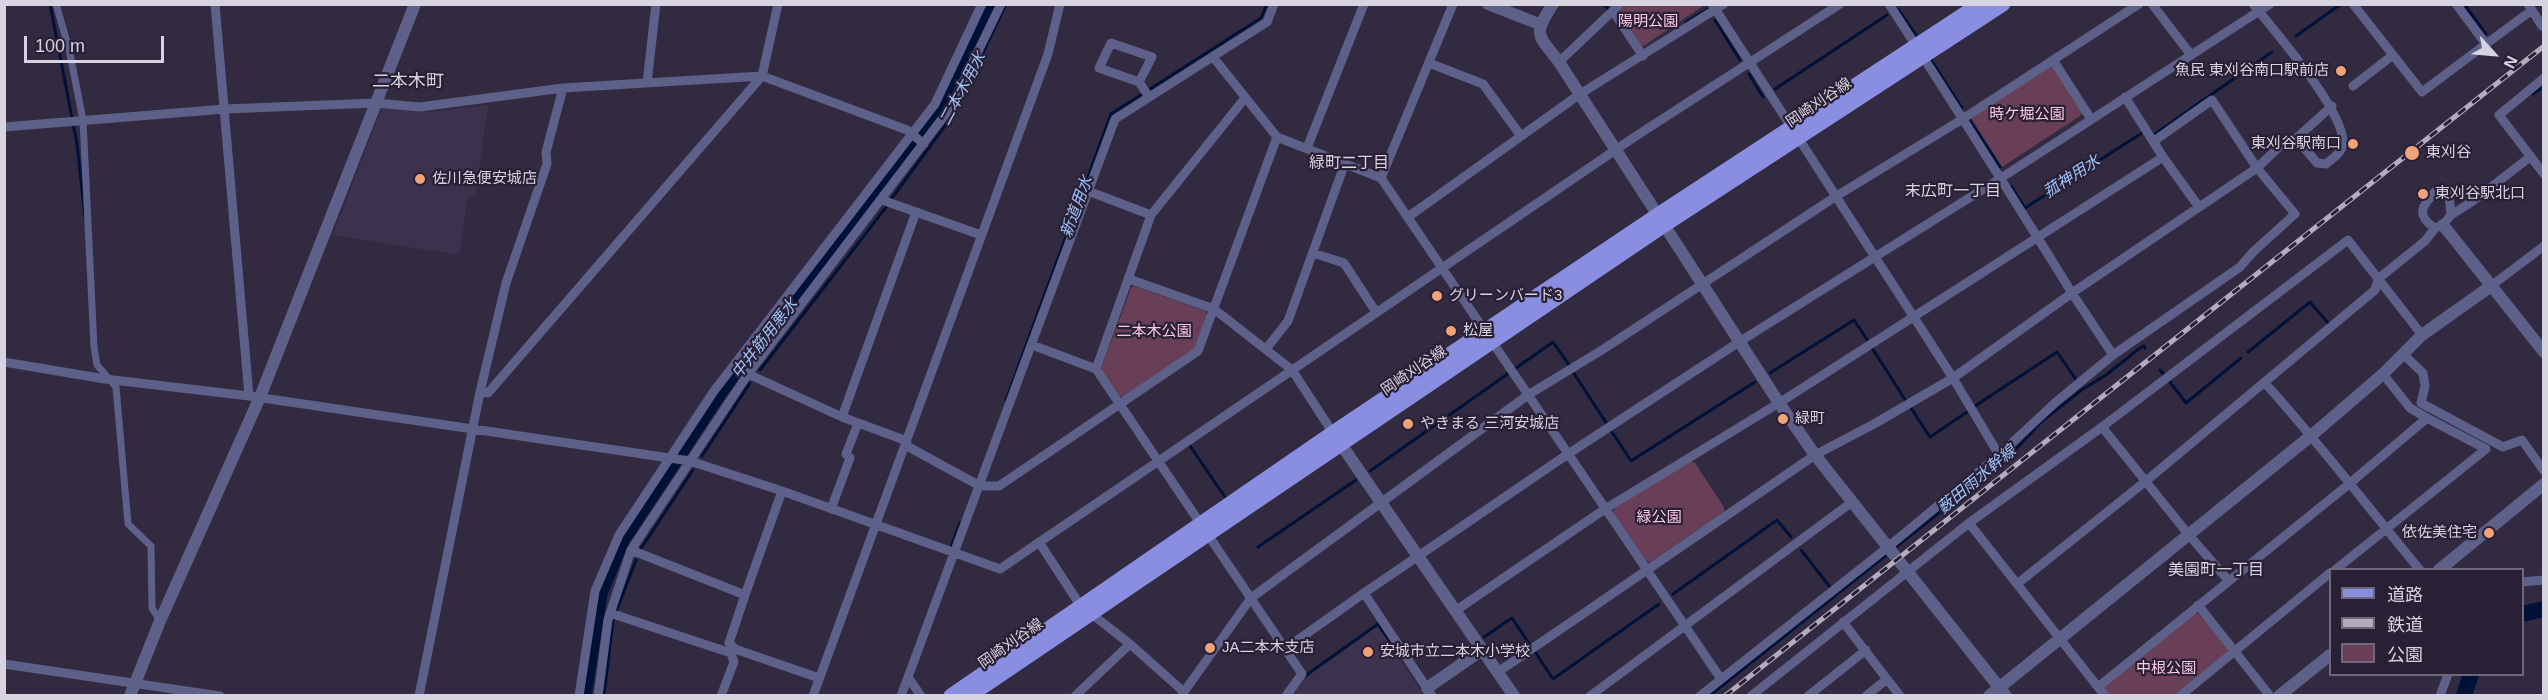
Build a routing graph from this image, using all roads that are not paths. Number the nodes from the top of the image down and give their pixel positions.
1 (56, 4) edge
2 (214, 4) edge
3 (415, 4) edge
4 (656, 4) edge
5 (778, 4) edge
6 (982, 4) edge
7 (1001, 4) edge
8 (1060, 4) edge
9 (1274, 4) edge
10 (1364, 4) edge
11 (1453, 4) edge
12 (1488, 4) edge
13 (1553, 4) edge
14 (1840, 4) edge
15 (1890, 4) edge
16 (1980, 4) edge
17 (2003, 4) edge
18 (2139, 4) edge
19 (2152, 4) edge
20 (2270, 4) edge
21 (2353, 4) edge
22 (2456, 4) edge
23 (1717, 6) edge
24 (2530, 7) edge
25 (1617, 8) edge
26 (2256, 8) edge
27 (1539, 24) junction
28 (2544, 25) edge
29 (2486, 44) junction
30 (1919, 50) junction
31 (2192, 55) junction
32 (1643, 56) junction
33 (2394, 56) junction
34 (1213, 57) junction
35 (2053, 60) junction
36 (1559, 62) junction
37 (1429, 63) junction
38 (1749, 64) junction
39 (762, 76) junction
40 (2544, 78) edge
41 (647, 83) junction
42 (2353, 86) dead end
43 (563, 88) junction
44 (1145, 91) junction
45 (1580, 94) junction
46 (2125, 97) junction
47 (1245, 98) junction
48 (375, 103) junction
49 (2332, 106) junction
50 (225, 109) junction
51 (2091, 119) junction
52 (84, 120) junction
53 (1961, 120) junction
54 (4, 127) edge
55 (912, 134) junction
56 (1794, 134) junction
57 (1521, 136) junction
58 (1277, 137) junction
59 (2296, 138) junction
60 (2154, 141) junction
61 (924, 144) junction
62 (1307, 148) junction
63 (1616, 150) junction
64 (2163, 157) junction
65 (2530, 157) junction
66 (1345, 163) junction
67 (2257, 168) junction
68 (2544, 174) edge
69 (1381, 178) junction
70 (2001, 178) junction
71 (1088, 191) junction
72 (1834, 197) junction
73 (882, 200) junction
74 (2199, 207) junction
75 (916, 212) junction
76 (1151, 214) junction
77 (1408, 217) junction
78 (1661, 220) junction
79 (2443, 222) junction
80 (981, 235) junction
81 (2037, 237) junction
82 (2544, 246) edge
83 (1313, 253) junction
84 (1873, 257) junction
85 (1443, 267) junction
86 (1129, 279) junction
87 (2378, 279) junction
88 (1703, 284) junction
89 (2491, 286) junction
90 (2072, 293) junction
91 (1214, 309) junction
92 (1376, 312) junction
93 (1912, 316) junction
94 (1489, 335) junction
95 (2422, 335) junction
96 (2539, 338) edge
97 (1739, 342) junction
98 (1032, 345) junction
99 (1266, 349) junction
100 (2544, 352) edge
101 (2403, 354) junction
102 (2113, 355) junction
103 (4, 362) edge
104 (1096, 369) junction
105 (1292, 369) junction
106 (748, 374) junction
107 (2383, 375) junction
108 (1953, 378) junction
109 (109, 380) junction
110 (2265, 383) junction
111 (480, 392) junction
112 (1528, 395) junction
113 (254, 397) junction
114 (1779, 404) junction
115 (1120, 406) junction
116 (842, 417) junction
117 (2427, 418) junction
118 (858, 423) junction
119 (2102, 427) junction
120 (472, 430) junction
121 (2312, 435) junction
122 (1336, 438) junction
123 (906, 443) junction
124 (1568, 454) junction
125 (1815, 455) junction
126 (1999, 455) junction
127 (670, 457) junction
128 (690, 461) junction
129 (1158, 461) junction
130 (2544, 471) edge
131 (2146, 481) junction
132 (2349, 484) junction
133 (2544, 484) edge
134 (980, 486) junction
135 (782, 490) junction
136 (1852, 502) junction
137 (1382, 503) junction
138 (831, 508) junction
139 (1605, 508) junction
140 (1969, 522) junction
141 (875, 525) junction
142 (2385, 528) junction
143 (1204, 529) junction
144 (2188, 534) junction
145 (1039, 542) junction
146 (1888, 547) junction
147 (631, 550) junction
148 (956, 552) junction
149 (1418, 557) junction
150 (2337, 568) edge
151 (2418, 568) edge
152 (2441, 568) edge
153 (1646, 570) junction
154 (1908, 571) junction
155 (2329, 575) edge
156 (2229, 580) junction
157 (2544, 580) edge
158 (2524, 582) edge
159 (2017, 584) junction
160 (1364, 593) junction
161 (745, 595) junction
162 (1251, 598) junction
163 (2198, 605) junction
164 (1085, 609) junction
165 (1455, 611) junction
166 (609, 616) junction
167 (590, 617) junction
168 (160, 621) junction
169 (1843, 622) junction
170 (1685, 626) junction
171 (2061, 639) junction
172 (1130, 644) junction
173 (1285, 649) junction
174 (1482, 650) junction
175 (1866, 650) junction
176 (733, 651) junction
177 (2235, 651) junction
178 (2329, 657) edge
179 (4, 664) edge
180 (1498, 672) junction
181 (2448, 676) edge
182 (908, 677) junction
183 (819, 678) junction
184 (1721, 679) junction
185 (1887, 679) junction
186 (135, 683) junction
187 (2098, 687) junction
188 (1430, 692) edge
189 (1998, 693) edge
190 (1182, 694) edge
191 (130, 696) edge
192 (220, 696) edge
193 (419, 696) edge
194 (579, 696) edge
195 (598, 696) edge
196 (721, 696) edge
197 (813, 696) edge
198 (901, 696) edge
199 (921, 696) edge
200 (951, 696) edge
201 (969, 696) edge
202 (1075, 696) edge
203 (1286, 696) edge
204 (1514, 696) edge
205 (1590, 696) edge
206 (1700, 696) edge
207 (1751, 696) edge
208 (1808, 696) edge
209 (1866, 696) edge
210 (1900, 696) edge
211 (2104, 696) edge
212 (2180, 696) edge
213 (2270, 696) edge
214 (2279, 696) edge
215 (2440, 696) edge

1 - 52 street
2 - 50 street
3 - 48 street
4 - 41 street
5 - 39 street
6 - 55 street
7 - 61 street
8 - 80 street
9 - 34 street
10 - 62 street
11 - 37 street
12 - 27 street
13 - 27 street
14 - 38 street
15 - 30 street
16 - 30 main road, 岡崎刈谷線
17 - 30 main road, 岡崎刈谷線
18 - 35 street
19 - 31 street
20 - 26 street
21 - 33 street
22 - 29 street
23 - 32 street
23 - 38 street
24 - 28 street
24 - 29 street
25 - 32 street
25 - 36 street
26 - 31 street
26 - 49 street
27 - 36 street
29 - 33 street
30 - 53 street
30 - 56 main road, 岡崎刈谷線
31 - 46 street
32 - 45 street
33 - 42 street
34 - 44 street
34 - 47 street
35 - 51 street
35 - 53 street
36 - 45 street
37 - 57 street
37 - 69 street
38 - 56 street
38 - 63 street
39 - 41 street
39 - 55 street
39 - 111 street
40 - 65 street
41 - 43 street
43 - 48 street
43 - 111 street
44 - 44 street
44 - 71 street
45 - 57 street
45 - 63 street
46 - 51 street
46 - 60 street
47 - 58 street
47 - 76 street
48 - 50 street
48 - 113 street
49 - 59 street
49 - 59 street
50 - 52 street
50 - 113 street
51 - 70 street
52 - 54 street
52 - 109 street
53 - 70 street
53 - 72 street
55 - 61 street
55 - 127 street
56 - 72 street
56 - 78 main road, 岡崎刈谷線
57 - 77 street
58 - 62 street
58 - 91 street
59 - 67 street
60 - 64 street
60 - 67 street
61 - 73 street
62 - 66 street
63 - 78 street
63 - 85 street
64 - 74 street
64 - 81 street
65 - 68 street
65 - 79 street
66 - 69 street
66 - 83 street
67 - 74 street
67 - 102 street
69 - 77 street
70 - 81 street
70 - 84 street
71 - 76 street
71 - 98 street
72 - 84 street
72 - 88 street
73 - 75 street
73 - 106 street
74 - 90 street
75 - 80 street
75 - 116 street
76 - 86 street
77 - 85 street
78 - 88 street
78 - 94 main road, 岡崎刈谷線
79 - 87 street
79 - 89 street
80 - 123 street
81 - 90 street
81 - 93 street
82 - 89 street
83 - 92 street
83 - 99 street
84 - 93 street
84 - 97 street
85 - 92 street
85 - 94 street
86 - 91 street
86 - 104 street
87 - 95 street
87 - 110 street
87 - 119 street
88 - 97 street
88 - 112 street
89 - 95 street
89 - 96 street
90 - 102 street
90 - 108 street
91 - 99 street
91 - 115 street
92 - 105 street
93 - 108 street
93 - 114 street
94 - 112 street
94 - 122 main road, 岡崎刈谷線
95 - 101 street
96 - 100 street
97 - 114 street
97 - 124 street
98 - 104 street
98 - 134 street
99 - 105 street
101 - 107 street
101 - 130 street
102 - 126 street
103 - 109 street
104 - 115 street
105 - 122 street
105 - 129 street
106 - 116 street
106 - 128 street
107 - 117 street
107 - 121 street
108 - 125 street
108 - 126 street
109 - 113 street
109 - 168 street
110 - 121 street
110 - 131 street
111 - 120 street
112 - 124 street
112 - 137 street
113 - 120 street
113 - 168 street
114 - 125 street
114 - 139 street
115 - 129 street
115 - 134 street
116 - 118 street
117 - 132 street
117 - 142 street
118 - 123 street
118 - 138 street
119 - 131 street
119 - 140 street
120 - 127 street
120 - 193 street
121 - 132 street
121 - 144 street
122 - 137 street
122 - 143 main road, 岡崎刈谷線
123 - 134 street
123 - 141 street
124 - 139 street
124 - 149 street
125 - 136 street
125 - 153 street
126 - 146 street
127 - 128 street
127 - 167 street
128 - 135 street
128 - 147 street
129 - 143 street
129 - 145 street
131 - 144 street
131 - 159 street
132 - 142 street
132 - 156 street
133 - 152 street
134 - 148 street
135 - 138 street
135 - 161 street
136 - 146 street
136 - 170 street
137 - 149 street
137 - 162 street
138 - 141 street
139 - 153 street
139 - 165 street
140 - 154 street
140 - 159 street
141 - 148 street
141 - 183 street
142 - 150 street
142 - 151 street
143 - 162 street
143 - 164 main road, 岡崎刈谷線
144 - 156 street
144 - 171 street
145 - 148 street
145 - 164 street
146 - 154 street
146 - 184 street
147 - 161 street
147 - 166 street
148 - 182 street
149 - 160 street
149 - 165 street
153 - 170 street
153 - 180 street
154 - 169 street
154 - 189 street
155 - 177 street
156 - 163 street
157 - 158 street
159 - 171 street
160 - 173 street
160 - 188 street
161 - 176 street
162 - 173 street
162 - 190 street
163 - 177 street
163 - 187 street
164 - 172 street
164 - 200 main road, 岡崎刈谷線
164 - 201 main road, 岡崎刈谷線
165 - 174 street
166 - 167 street
166 - 176 street
166 - 195 street
167 - 194 street
168 - 186 street
169 - 175 street
169 - 207 street
170 - 184 street
170 - 205 street
171 - 187 street
171 - 189 street
172 - 190 street
172 - 202 street
173 - 203 street
174 - 180 street
174 - 188 street
175 - 185 street
175 - 208 street
176 - 183 street
176 - 196 street
177 - 212 street
177 - 213 street
178 - 214 street
179 - 186 street
180 - 204 street
181 - 215 street
182 - 198 street
182 - 199 street
183 - 197 street
184 - 206 street
185 - 209 street
185 - 210 street
186 - 191 street
186 - 192 street
187 - 211 street

